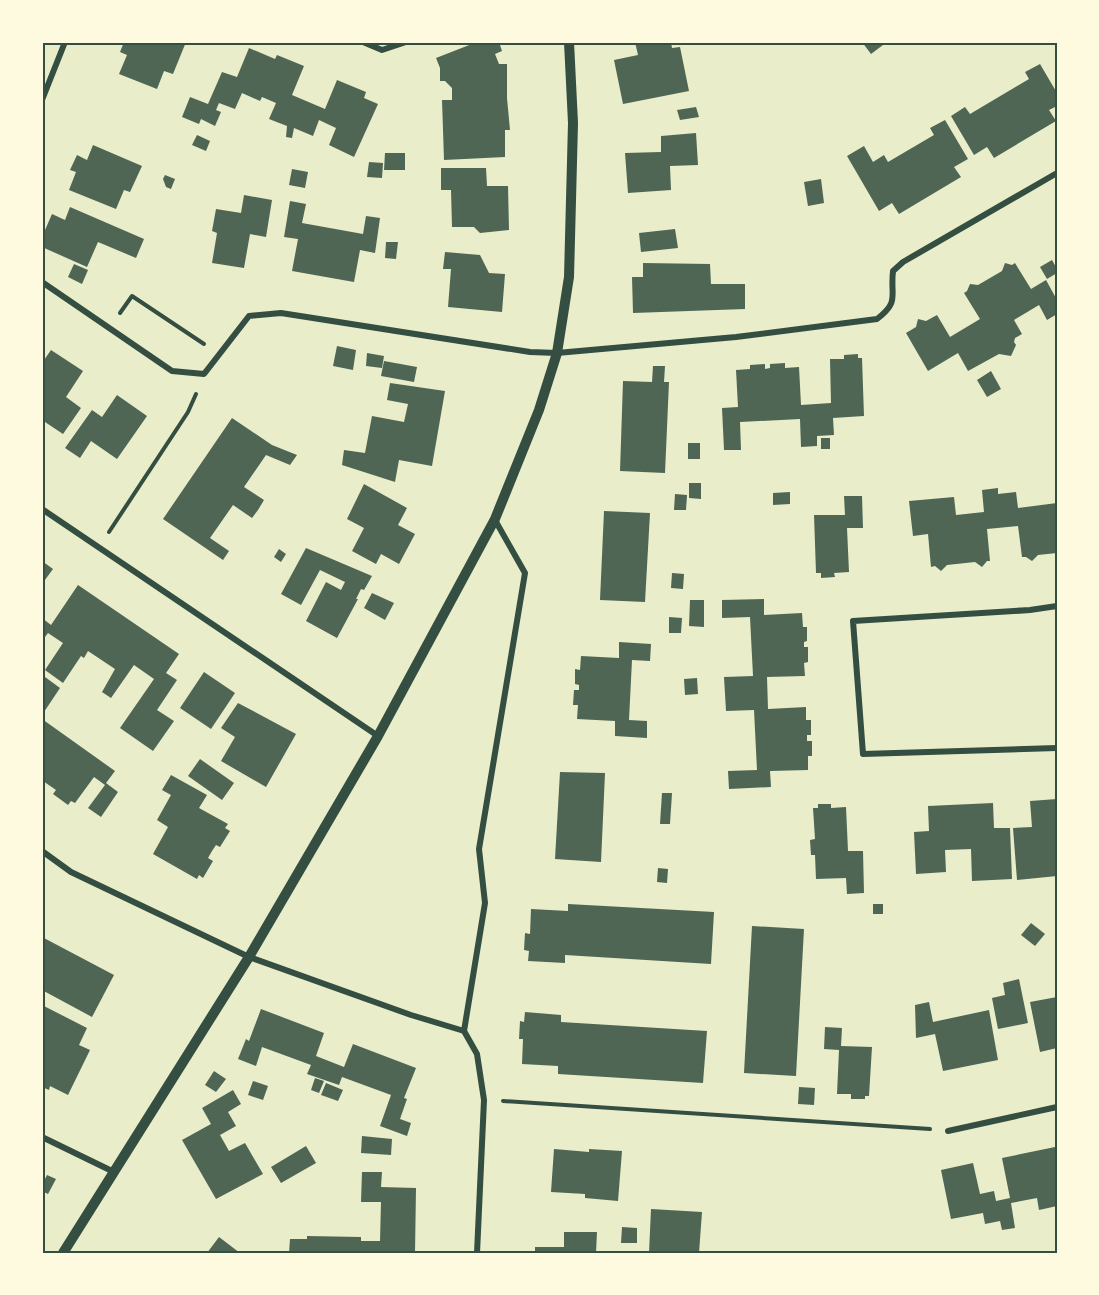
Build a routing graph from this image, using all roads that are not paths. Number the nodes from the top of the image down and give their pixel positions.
1 (65, 42) edge
2 (363, 42) edge
3 (406, 42) edge
4 (569, 42) edge
5 (42, 100) edge
6 (1057, 173) edge
7 (42, 282) edge
8 (557, 353) junction
9 (42, 509) edge
10 (495, 519) junction
11 (1057, 606) edge
12 (378, 736) junction
13 (1057, 748) edge
14 (42, 851) edge
15 (249, 957) junction
16 (464, 1031) junction
17 (1057, 1107) edge
18 (948, 1131) road end
19 (42, 1137) edge
20 (115, 1172) junction
21 (63, 1253) edge
22 (477, 1253) edge

1 - 5 street
2 - 3 street
4 - 8 street
6 - 8 street
7 - 8 street
8 - 10 street
9 - 12 street
10 - 12 street
10 - 16 street
11 - 13 street
12 - 15 street
14 - 15 street
15 - 16 street
15 - 20 street
16 - 22 street
17 - 18 street
19 - 20 street
20 - 21 street

